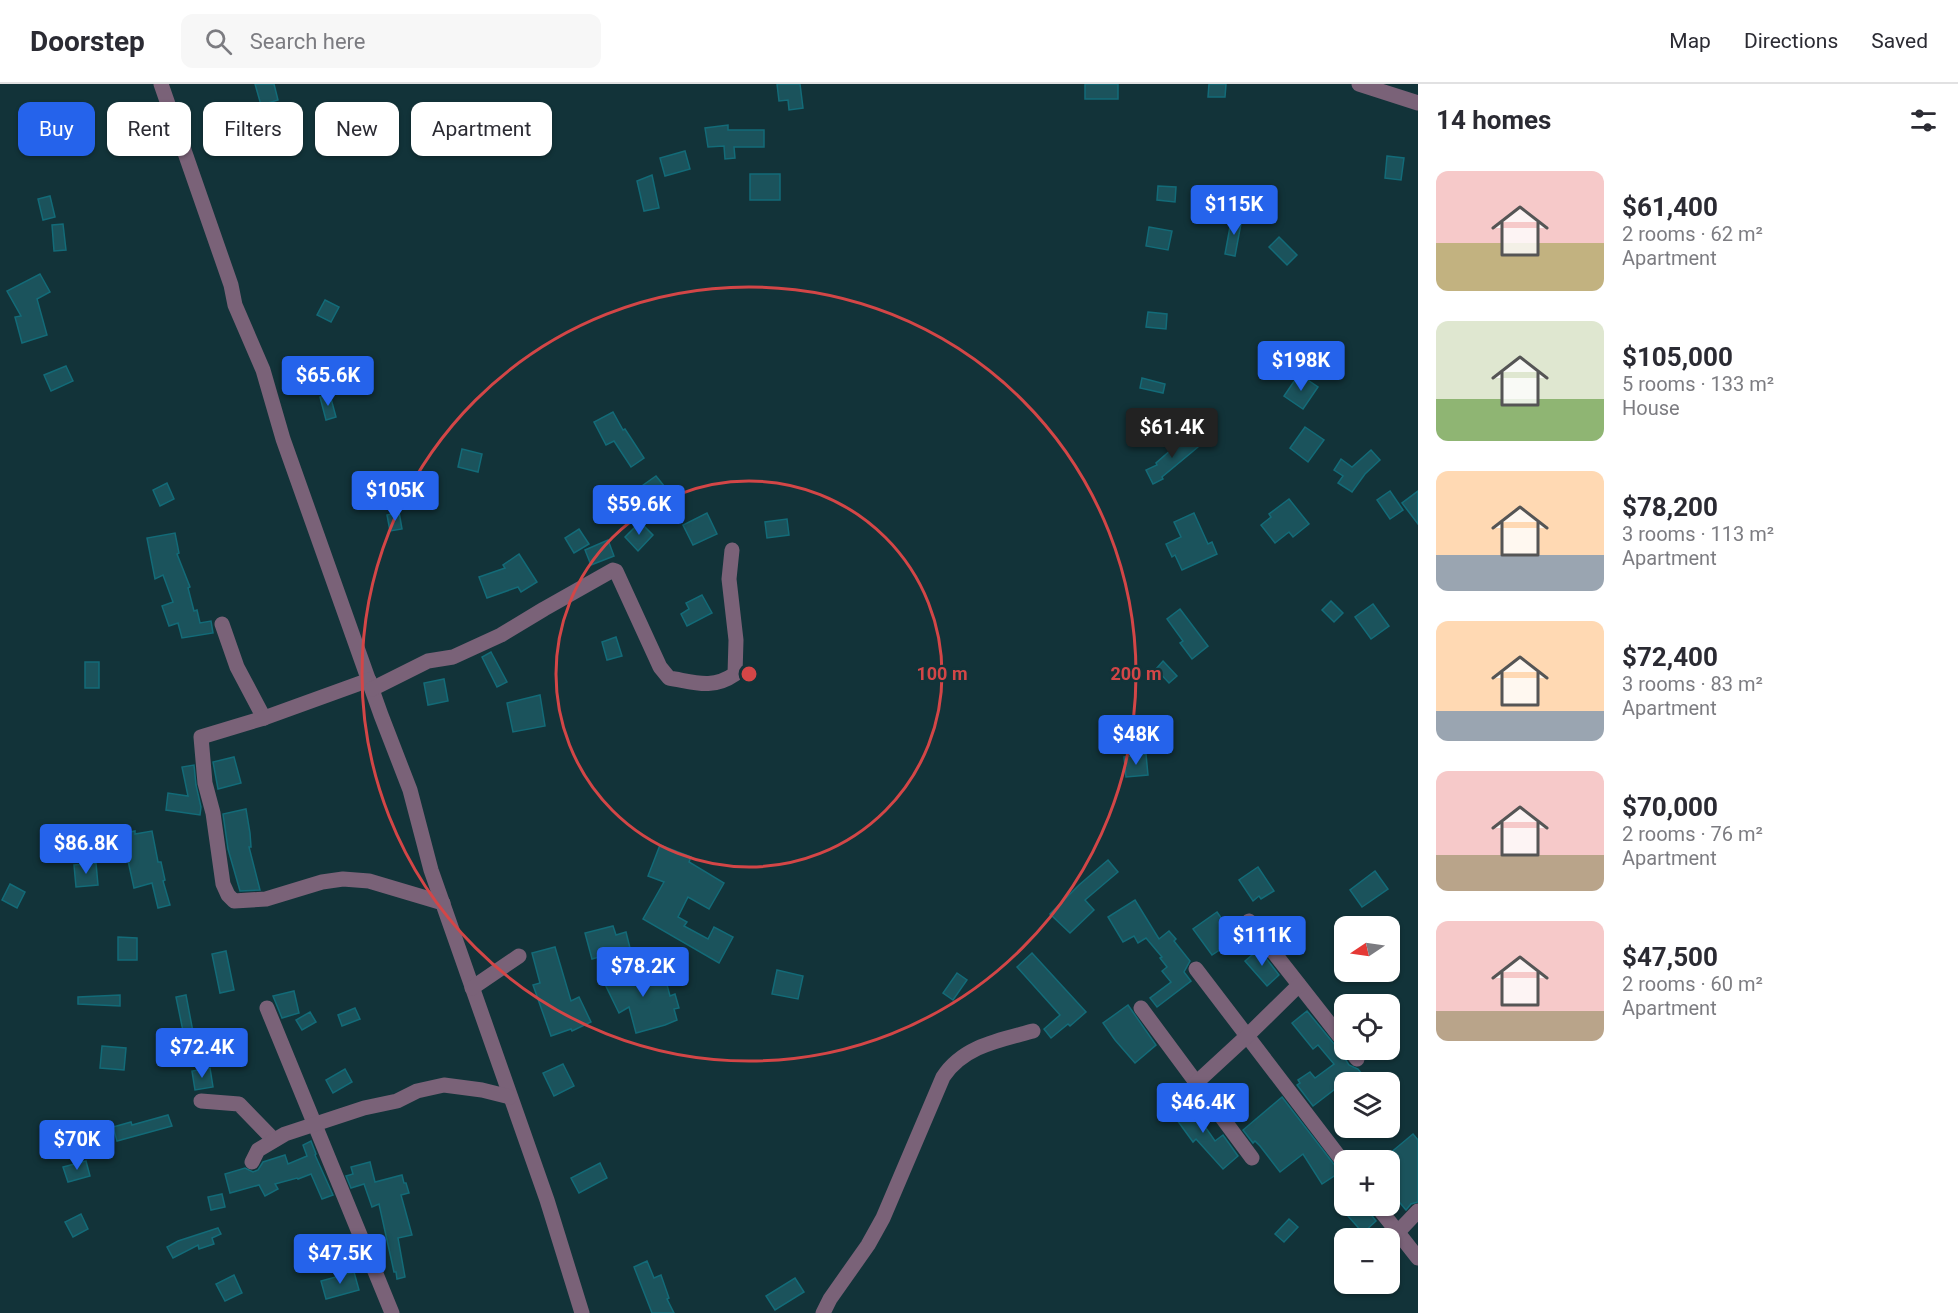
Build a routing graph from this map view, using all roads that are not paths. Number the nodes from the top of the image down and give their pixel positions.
1 (161, 84) edge
2 (1359, 84) edge
3 (1418, 102) edge
4 (732, 550) dead end
5 (222, 624) dead end
6 (370, 684) junction
7 (264, 718) junction
8 (443, 903) junction
9 (1249, 921) dead end
10 (519, 956) dead end
11 (1196, 969) dead end
12 (1299, 985) junction
13 (472, 988) junction
14 (267, 1008) dead end
15 (1141, 1008) dead end
16 (1334, 1029) edge
17 (1033, 1031) dead end
18 (1248, 1036) junction
19 (1196, 1083) junction
20 (510, 1097) junction
21 (201, 1101) dead end
22 (314, 1124) junction
23 (274, 1140) junction
24 (1334, 1150) edge
25 (1252, 1158) dead end
26 (252, 1162) dead end
27 (1418, 1211) edge
28 (1385, 1216) edge
29 (1395, 1228) edge
30 (1400, 1230) edge
31 (1400, 1235) edge
32 (1418, 1258) edge
33 (392, 1313) edge
34 (582, 1313) edge
35 (823, 1313) edge

1 - 6 street
2 - 3 street
4 - 6 street
5 - 7 street
6 - 7 street
6 - 8 street
7 - 8 street
8 - 13 street
9 - 12 street
10 - 13 street
11 - 18 street
12 - 16 street
12 - 18 street
13 - 20 street
14 - 22 street
15 - 19 street
17 - 35 street
18 - 19 street
18 - 24 street
19 - 25 street
20 - 22 street
20 - 34 street
21 - 23 street
22 - 23 street
22 - 33 street
23 - 26 street
27 - 30 street
28 - 29 street
31 - 32 street

